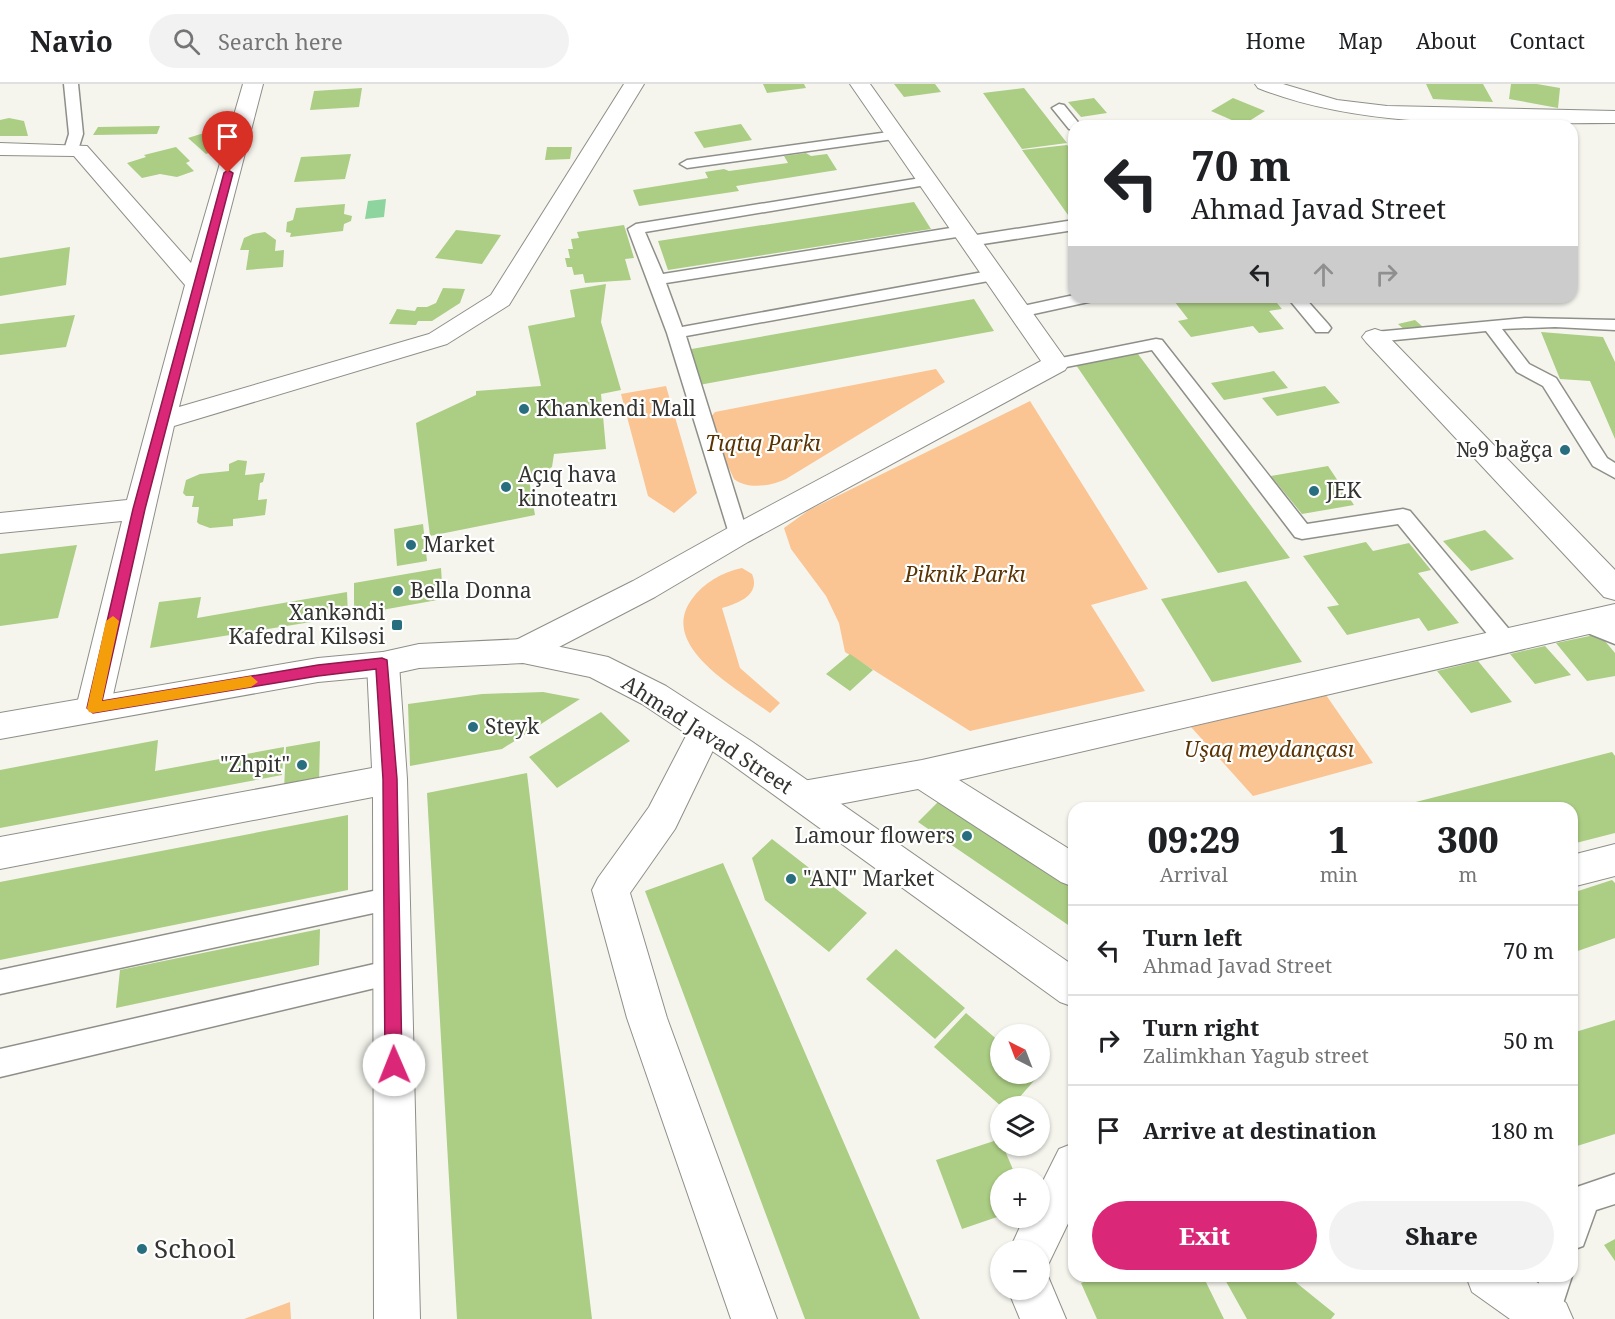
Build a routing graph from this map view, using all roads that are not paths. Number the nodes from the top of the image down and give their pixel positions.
1 (71, 84) edge
2 (253, 84) edge
3 (634, 84) edge
4 (860, 84) edge
5 (1265, 84) edge
6 (1059, 108) dead end
7 (1615, 117) edge
8 (1069, 120) edge
9 (896, 135) junction
10 (0, 149) edge
11 (72, 150) junction
12 (687, 164) dead end
13 (927, 182) junction
14 (1068, 226) edge
15 (967, 236) junction
16 (994, 275) junction
17 (657, 280) junction
18 (197, 284) junction
19 (1068, 301) edge
20 (1300, 303) edge
21 (1020, 312) junction
22 (1615, 325) edge
23 (1491, 326) junction
24 (1322, 328) dead end
25 (676, 333) junction
26 (1375, 337) joint
27 (1056, 364) junction
28 (161, 422) junction
29 (1615, 472) edge
30 (139, 509) junction
31 (0, 523) edge
32 (738, 535) junction
33 (1615, 589) edge
34 (1615, 616) edge
35 (1583, 622) junction
36 (1615, 636) edge
37 (1505, 640) junction
38 (523, 651) junction
39 (382, 664) junction
40 (93, 708) junction
41 (0, 726) edge
42 (699, 744) dead end
43 (922, 774) junction
44 (390, 779) junction
45 (803, 796) junction
46 (0, 853) edge
47 (1615, 860) edge
48 (1068, 867) edge
49 (1578, 870) edge
50 (392, 898) junction
51 (393, 972) junction
52 (0, 982) edge
53 (1068, 985) edge
54 (0, 1064) edge
55 (1068, 1176) edge
56 (1615, 1189) edge
57 (1578, 1218) edge
58 (1036, 1240) edge
59 (1502, 1282) edge
60 (1035, 1300) edge
61 (1550, 1303) edge
62 (397, 1319) edge
63 (754, 1319) edge
64 (1043, 1319) edge

1 - 11 lane
2 - 18 street
3 - 28 street
4 - 9 street
5 - 7 street
6 - 8 lane
9 - 12 lane
9 - 13 street
10 - 11 street
11 - 18 street
13 - 15 street
13 - 17 lane
14 - 15 lane
15 - 16 street
15 - 17 lane
16 - 21 street
16 - 25 lane
17 - 25 lane
18 - 28 street
19 - 21 lane
20 - 24 lane
21 - 27 street
22 - 23 lane
23 - 26 lane
23 - 29 lane
25 - 32 lane
26 - 33 street
27 - 32 street
27 - 37 lane
28 - 30 street
30 - 31 street
30 - 40 street
32 - 38 street
34 - 35 street
35 - 36 lane
35 - 37 street
37 - 43 street
38 - 39 street, Ahmad Javad Street
38 - 45 street, Ahmad Javad Street
39 - 40 street, Ahmad Javad Street
39 - 44 street
40 - 41 street, Ahmad Javad Street
42 - 63 street
43 - 45 street
43 - 48 street
44 - 46 street
44 - 50 street
45 - 53 street, Ahmad Javad Street
47 - 49 street
50 - 51 street
50 - 52 lane
51 - 54 lane
51 - 62 street
55 - 58 street
56 - 57 lane
59 - 61 street
60 - 64 street

